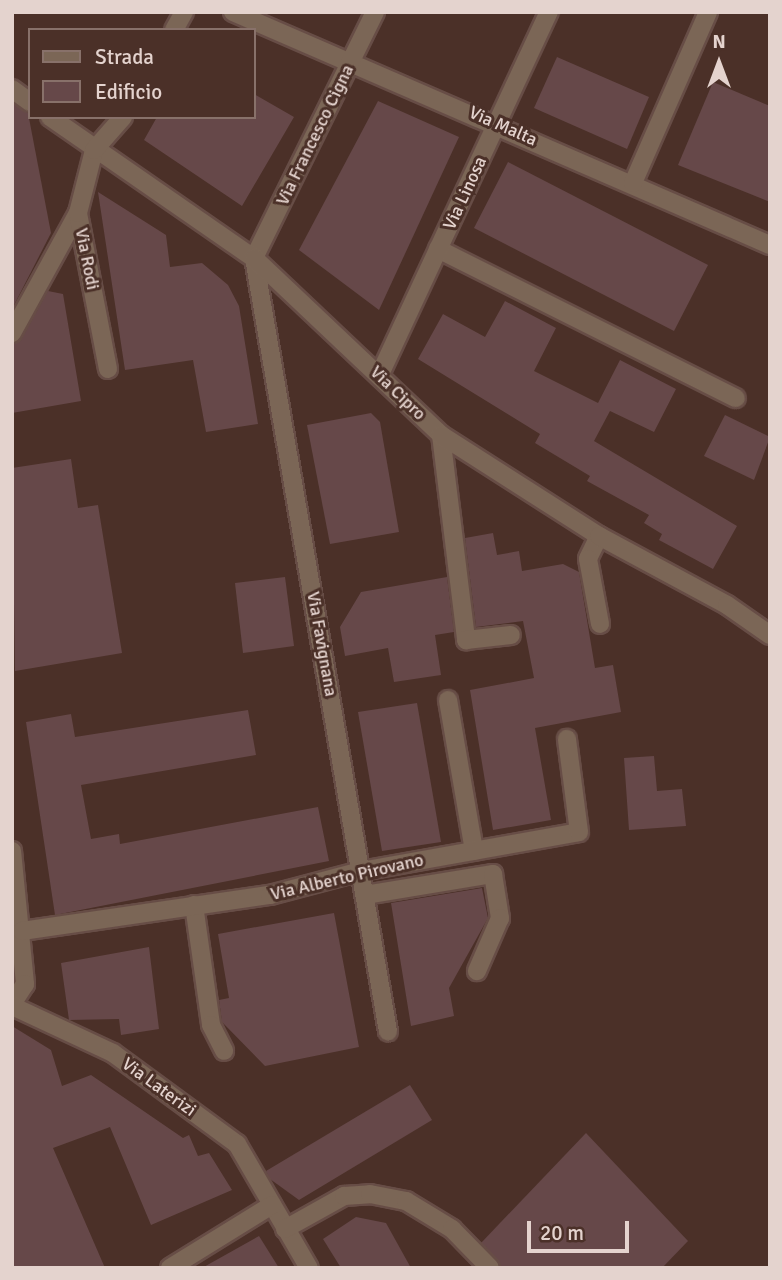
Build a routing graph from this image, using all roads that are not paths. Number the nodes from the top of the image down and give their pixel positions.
1 (184, 12) edge
2 (233, 12) edge
3 (375, 12) edge
4 (550, 12) edge
5 (708, 12) edge
6 (175, 28) edge
7 (352, 61) junction
8 (12, 89) edge
9 (28, 101) edge
10 (53, 119) edge
11 (120, 119) edge
12 (497, 123) junction
13 (94, 150) junction
14 (633, 183) junction
15 (78, 213) junction
16 (770, 244) edge
17 (438, 249) junction
18 (254, 258) junction
19 (12, 333) edge
20 (108, 369) dead end
21 (380, 374) junction
22 (736, 398) dead end
23 (441, 435) junction
24 (599, 536) junction
25 (600, 624) dead end
26 (511, 635) dead end
27 (770, 635) edge
28 (448, 700) dead end
29 (567, 739) dead end
30 (474, 850) junction
31 (12, 852) edge
32 (361, 871) junction
33 (365, 895) junction
34 (194, 905) junction
35 (22, 931) junction
36 (477, 971) dead end
37 (12, 1005) edge
38 (388, 1031) dead end
39 (224, 1051) dead end
40 (272, 1205) junction
41 (285, 1229) junction
42 (170, 1268) edge
43 (309, 1268) edge
44 (490, 1268) edge

1 - 6 street
2 - 7 street, Via Malta
3 - 7 street, Via Francesco Cigna
4 - 12 street, Via Linosa
5 - 14 street
7 - 12 street, Via Malta
7 - 18 street, Via Francesco Cigna
8 - 9 street
10 - 13 street, Via Cipro
11 - 13 street
12 - 14 street, Via Malta
12 - 17 street, Via Linosa
13 - 15 street, Via Rodi
13 - 18 street, Via Cipro
14 - 16 street, Via Malta
15 - 19 street
15 - 20 street, Via Rodi
17 - 21 street, Via Linosa
17 - 22 street
18 - 21 street, Via Cipro
18 - 32 street, Via Favignana
21 - 23 street, Via Cipro
23 - 24 street, Via Cipro
23 - 26 street
24 - 25 street
24 - 27 street, Via Cipro
28 - 30 street
29 - 30 street, Via Alberto Pirovano
30 - 32 street, Via Alberto Pirovano
31 - 35 street
32 - 33 street, Via Favignana
32 - 34 street, Via Alberto Pirovano
33 - 36 street
33 - 38 street, Via Favignana
34 - 35 street, Via Alberto Pirovano
34 - 39 street
35 - 37 street
37 - 40 street, Via Laterizi
40 - 41 street, Via Laterizi
40 - 42 street
41 - 43 street, Via Laterizi
41 - 44 street

